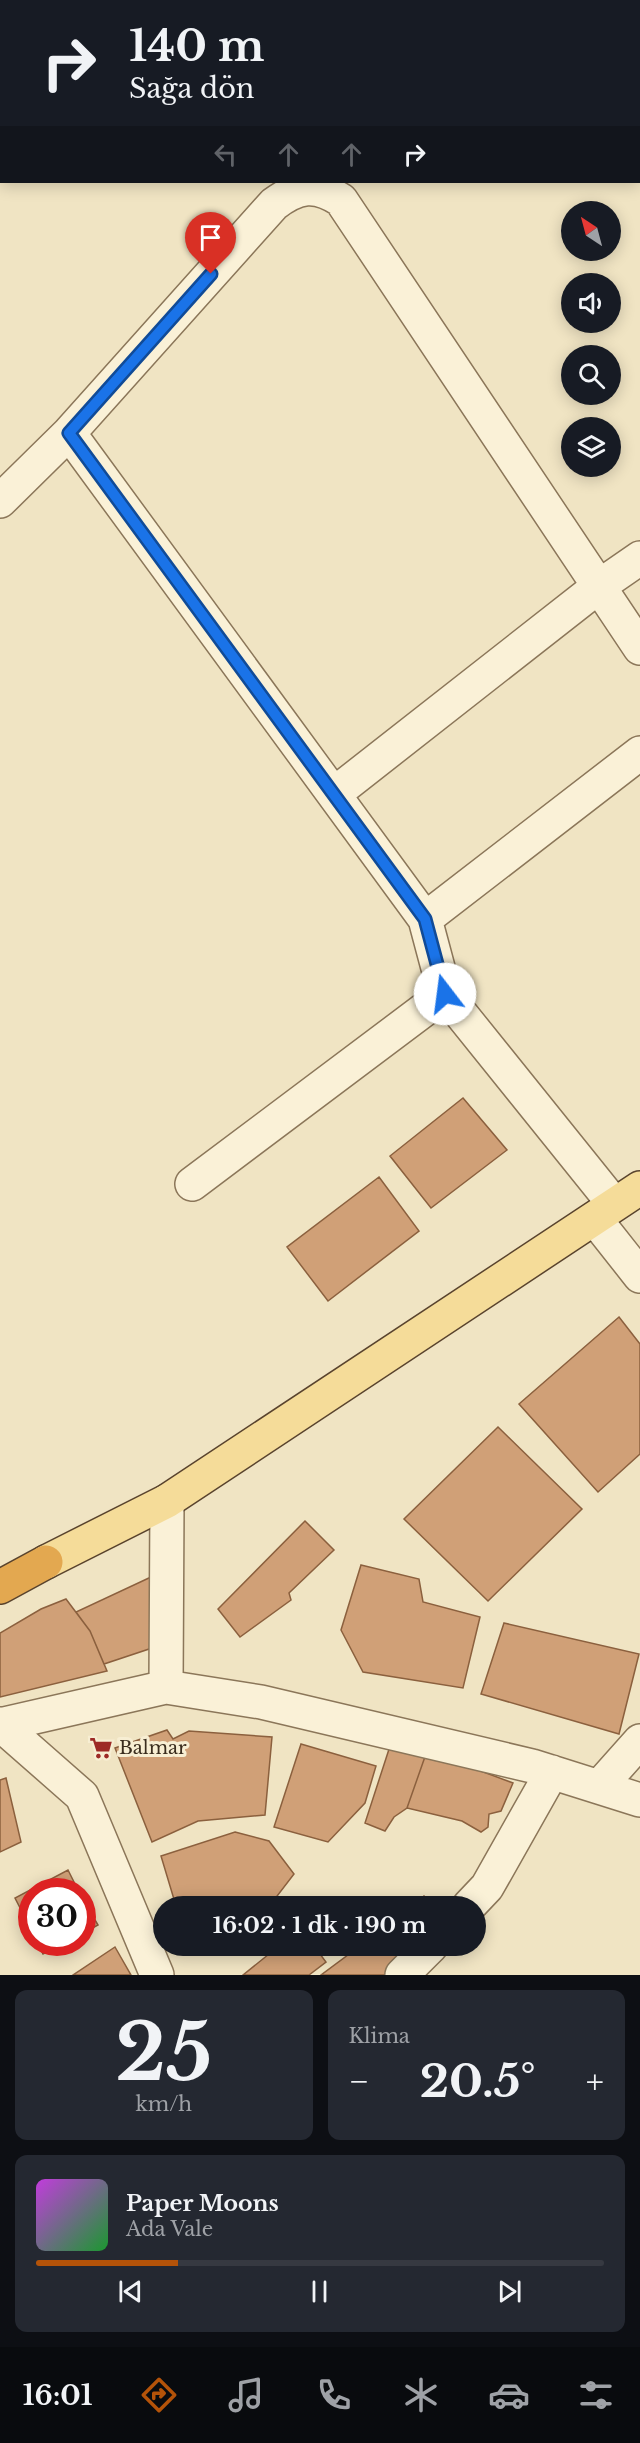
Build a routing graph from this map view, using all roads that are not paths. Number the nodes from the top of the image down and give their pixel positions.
1 (69, 433) junction
2 (0, 501) edge
3 (640, 558) edge
4 (598, 587) junction
5 (640, 648) edge
6 (640, 753) edge
7 (334, 794) junction
8 (425, 919) junction
9 (445, 994) junction
10 (192, 1184) dead end
11 (616, 1204) edge
12 (640, 1276) edge
13 (167, 1501) junction
14 (46, 1562) junction
15 (0, 1573) edge
16 (0, 1587) edge
17 (166, 1687) junction
18 (0, 1725) edge
19 (640, 1741) edge
20 (552, 1772) junction
21 (599, 1787) junction
22 (640, 1800) edge
23 (478, 1896) edge
24 (421, 1956) edge
25 (157, 1975) edge
26 (402, 1975) edge

1 - 2 street
1 - 4 street
1 - 7 street
3 - 4 street
4 - 5 street
4 - 7 street
6 - 8 street
7 - 8 street
8 - 9 street
9 - 10 street
9 - 11 street
11 - 12 street
11 - 13 main road
13 - 14 main road
13 - 17 street
14 - 15 highway
14 - 16 highway
17 - 18 street
17 - 20 street
18 - 25 street
19 - 21 street
20 - 21 street
20 - 23 street
21 - 22 street
24 - 26 street

